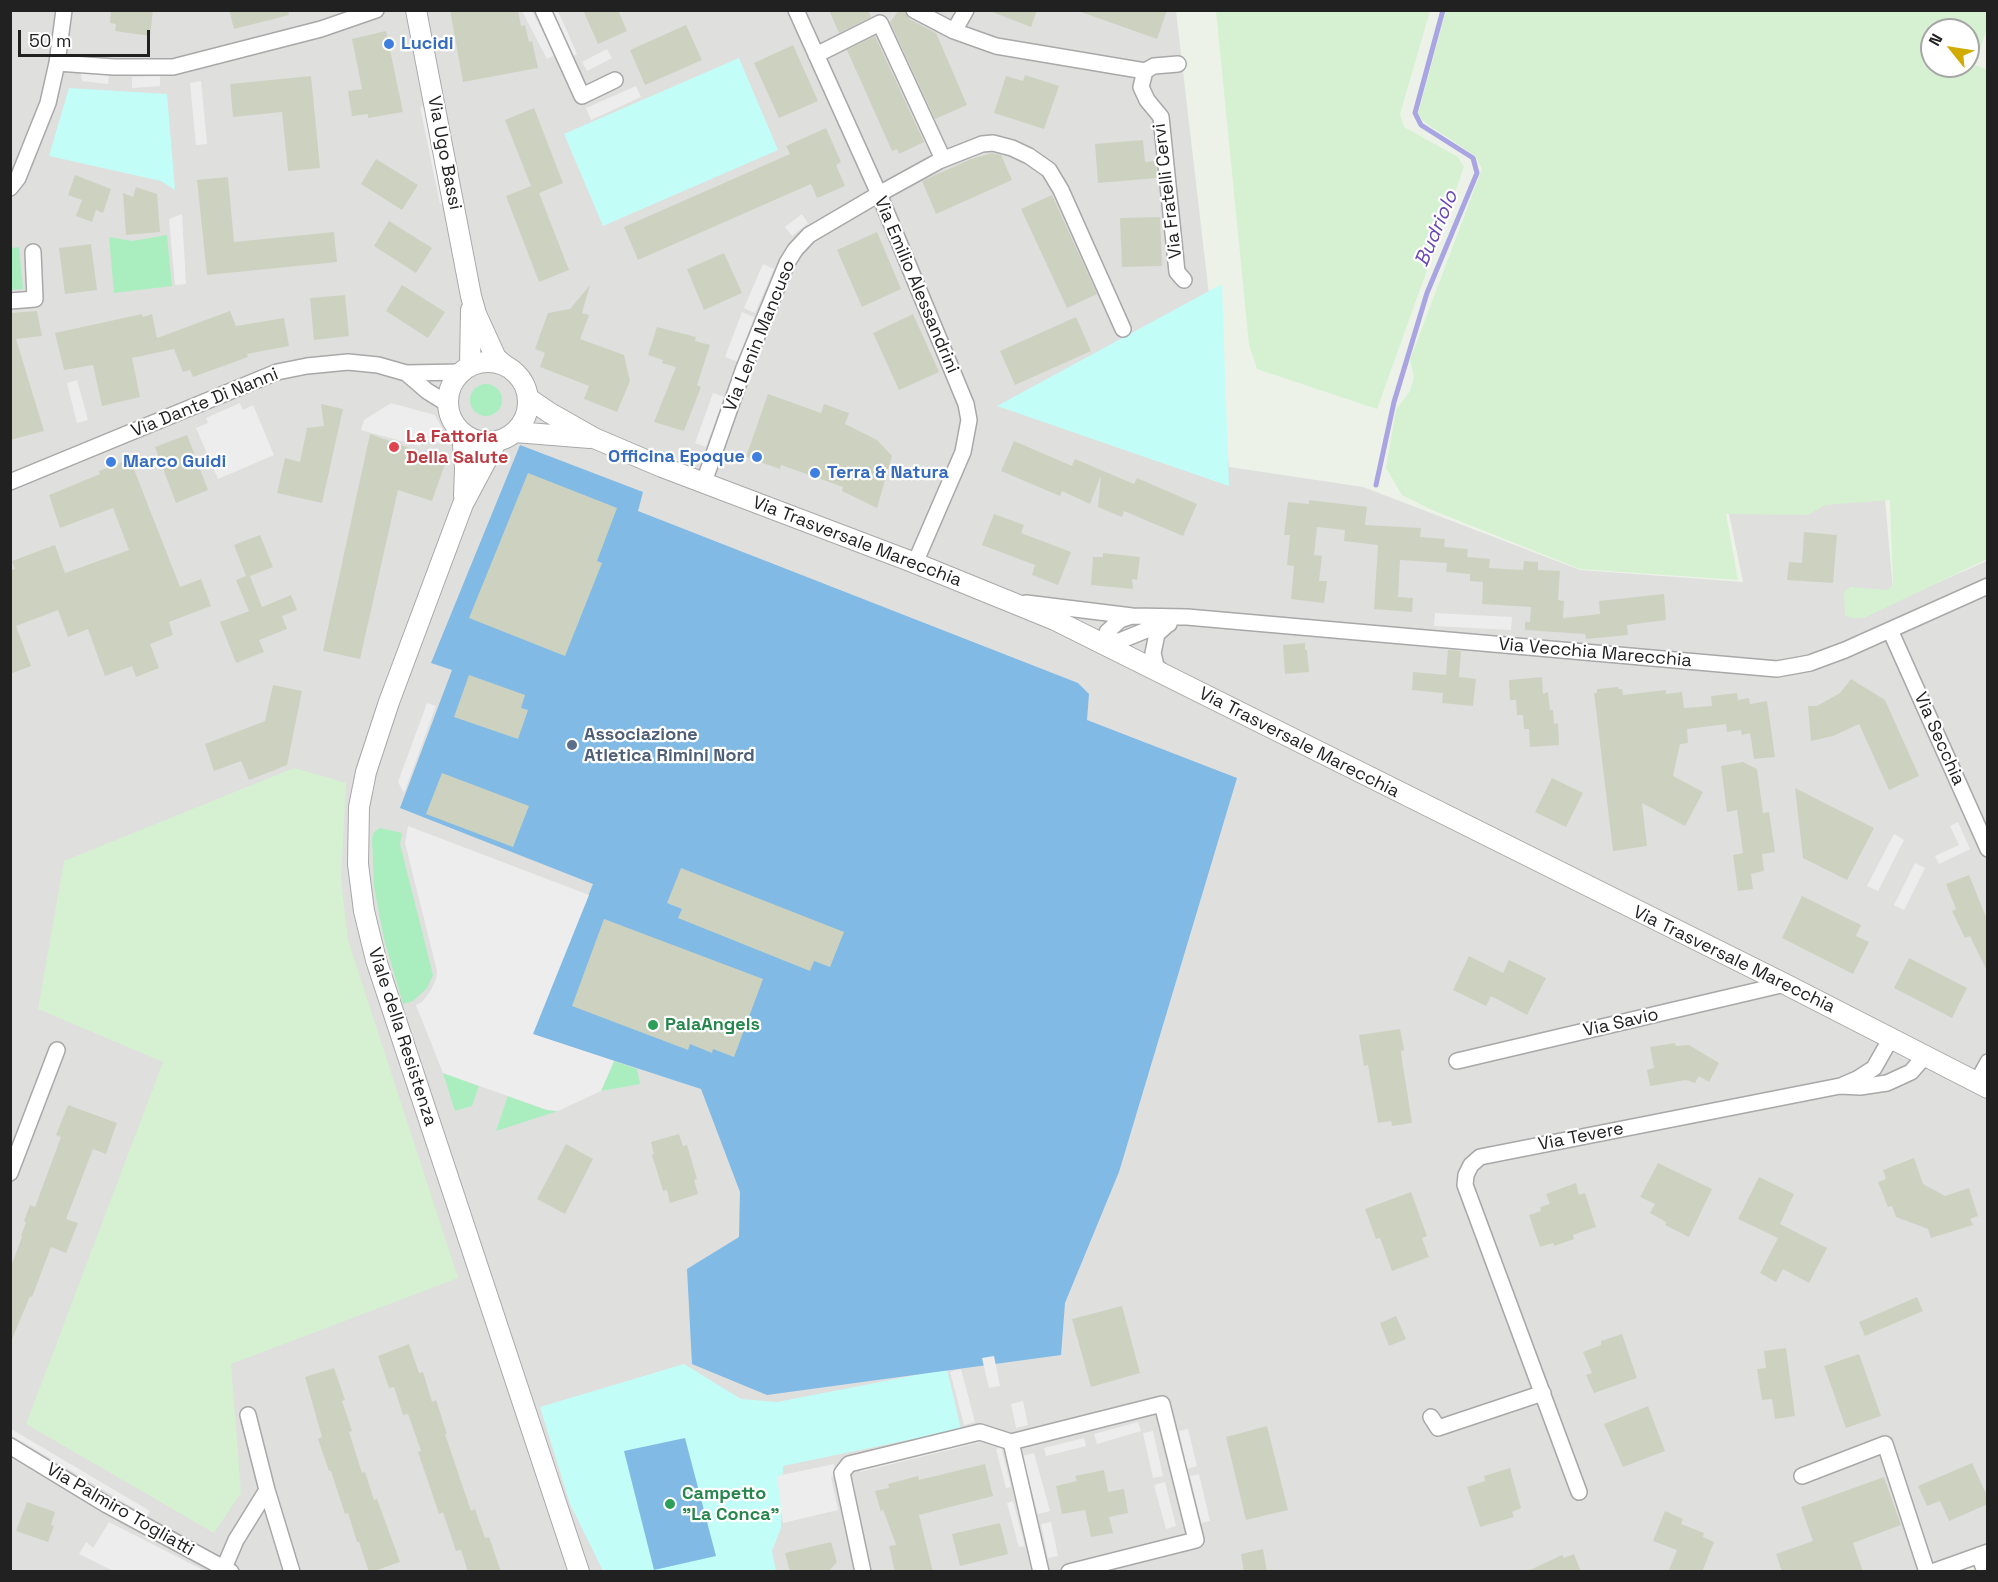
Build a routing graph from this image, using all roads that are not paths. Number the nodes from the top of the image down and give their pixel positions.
1 (64, 10) edge
2 (376, 10) edge
3 (416, 10) edge
4 (543, 10) edge
5 (796, 10) edge
6 (914, 10) edge
7 (966, 10) edge
8 (954, 31) junction
9 (816, 55) junction
10 (57, 63) junction
11 (1178, 64) dead end
12 (1145, 71) junction
13 (615, 80) dead end
14 (944, 159) junction
15 (10, 188) edge
16 (879, 194) junction
17 (33, 252) dead end
18 (1184, 280) dead end
19 (471, 296) junction
20 (10, 301) edge
21 (1123, 329) dead end
22 (507, 367) junction
23 (466, 369) junction
24 (406, 373) junction
25 (528, 398) junction
26 (448, 404) junction
27 (515, 432) junction
28 (462, 433) junction
29 (594, 438) junction
30 (496, 442) junction
31 (10, 482) edge
32 (705, 482) junction
33 (464, 504) junction
34 (915, 563) junction
35 (1988, 586) edge
36 (1009, 601) junction
37 (1132, 616) junction
38 (1186, 617) junction
39 (1169, 624) junction
40 (1890, 630) junction
41 (1103, 644) junction
42 (1166, 675) junction
43 (1988, 849) edge
44 (1785, 984) junction
45 (1890, 1038) junction
46 (57, 1050) dead end
47 (1924, 1056) junction
48 (1457, 1061) dead end
49 (1988, 1062) edge
50 (1982, 1085) edge
51 (1840, 1086) junction
52 (10, 1173) edge
53 (1543, 1393) junction
54 (248, 1415) dead end
55 (1434, 1422) dead end
56 (1006, 1440) junction
57 (10, 1446) edge
58 (1803, 1476) dead end
59 (267, 1490) junction
60 (1579, 1492) dead end
61 (1983, 1554) edge
62 (227, 1570) edge
63 (577, 1570) edge
64 (292, 1572) edge
65 (863, 1572) edge
66 (1041, 1572) edge
67 (1069, 1572) edge
68 (1927, 1572) edge
69 (1932, 1572) edge
70 (1986, 1572) edge

1 - 10 street
2 - 10 street
3 - 19 street, Via Ugo Bassi
4 - 13 street
5 - 9 street, Via Emilio Alessandrini
6 - 8 street
7 - 8 street
8 - 12 street
9 - 14 street
9 - 16 street, Via Emilio Alessandrini
10 - 15 street
11 - 12 street
12 - 18 street, Via Fratelli Cervi
14 - 16 street, Via Lenin Mancuso
14 - 21 street, Via Lenin Mancuso
16 - 32 street, Via Lenin Mancuso
16 - 34 street, Via Emilio Alessandrini
17 - 20 street
19 - 22 street, Via Ugo Bassi
19 - 23 street, Via Ugo Bassi
22 - 23 street
22 - 25 street
23 - 24 street, Via Dante Di Nanni
23 - 26 street
24 - 26 street, Via Dante Di Nanni
24 - 31 street, Via Dante Di Nanni
25 - 27 street
25 - 29 street, Via Trasversale Marecchia
26 - 28 street
27 - 29 street, Via Trasversale Marecchia
27 - 30 street
28 - 30 street
28 - 33 street, Viale della Resistenza
29 - 32 street, Via Trasversale Marecchia
30 - 33 street, Viale della Resistenza
32 - 34 street, Via Trasversale Marecchia
33 - 63 street, Viale della Resistenza
34 - 36 street, Via Trasversale Marecchia
35 - 40 street, Via Vecchia Marecchia
36 - 37 street, Via Vecchia Marecchia
36 - 41 street, Via Trasversale Marecchia
37 - 38 street, Via Vecchia Marecchia
37 - 41 street
38 - 39 street, Via Vecchia Marecchia
38 - 40 street, Via Vecchia Marecchia
39 - 41 street, Via Vecchia Marecchia
39 - 42 street
40 - 43 street, Via Secchia
41 - 42 street, Via Trasversale Marecchia
42 - 44 street, Via Trasversale Marecchia
44 - 45 street, Via Trasversale Marecchia
44 - 48 street, Via Savio
45 - 47 street, Via Trasversale Marecchia
45 - 51 street
46 - 52 street
47 - 50 street, Via Trasversale Marecchia
47 - 51 street, Via Tevere
49 - 50 street
51 - 53 street, Via Tevere
53 - 55 street
53 - 60 street, Via Tevere
54 - 59 street
56 - 65 street
56 - 66 street
56 - 67 street
57 - 62 street, Via Palmiro Togliatti
58 - 68 street
59 - 62 street
59 - 64 street
61 - 69 street
61 - 70 street

